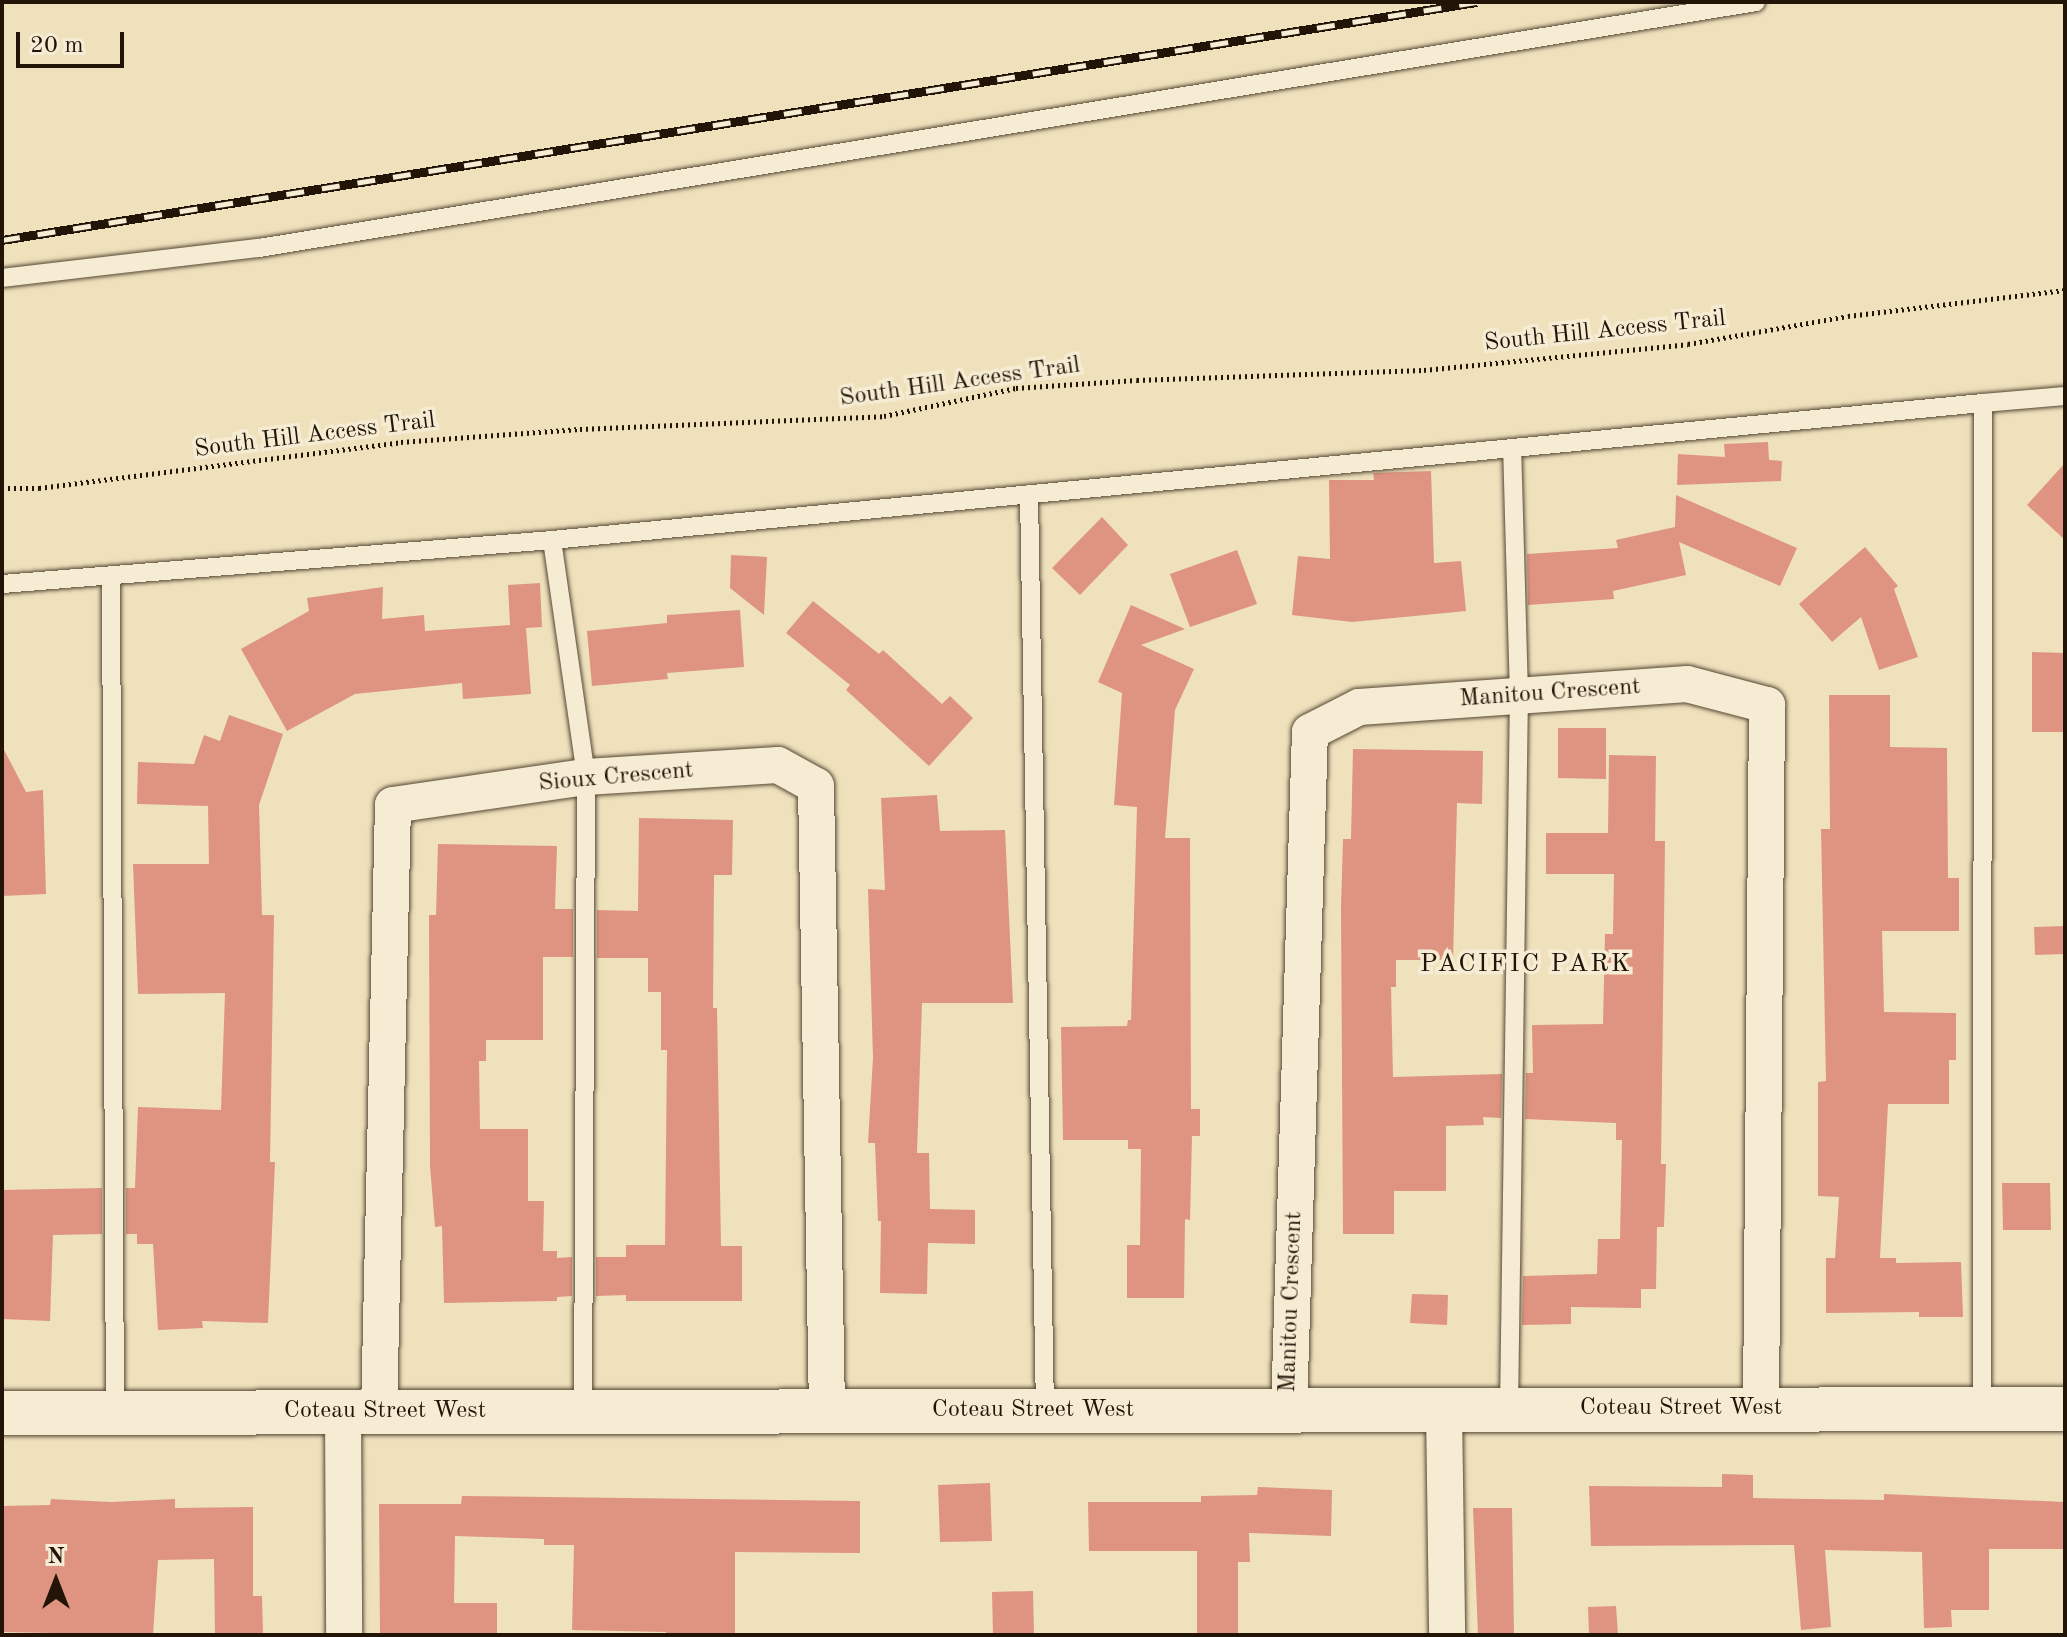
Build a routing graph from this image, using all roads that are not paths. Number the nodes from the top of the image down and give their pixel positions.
1 (1756, 2) edge
2 (2, 278) edge
3 (2065, 396) edge
4 (1983, 403) junction
5 (1512, 450) junction
6 (1029, 494) junction
7 (552, 540) junction
8 (111, 577) junction
9 (2, 584) edge
10 (1519, 695) junction
11 (586, 777) junction
12 (1444, 1409) junction
13 (1509, 1409) junction
14 (1761, 1409) junction
15 (1982, 1409) junction
16 (2065, 1409) edge
17 (1289, 1410) junction
18 (827, 1411) junction
19 (1045, 1411) junction
20 (115, 1412) junction
21 (361, 1412) junction
22 (583, 1412) junction
23 (2, 1413) edge
24 (344, 1635) edge
25 (1447, 1635) edge

1 - 2 lane
3 - 4 lane
4 - 5 lane
4 - 15 lane
5 - 6 lane
5 - 10 lane
6 - 7 lane
6 - 19 lane
7 - 8 lane
7 - 11 lane
8 - 9 lane
8 - 20 lane
10 - 13 lane
10 - 14 street, Manitou Crescent
10 - 17 street, Manitou Crescent
11 - 18 street, Sioux Crescent
11 - 21 street, Sioux Crescent
11 - 22 lane
12 - 13 street, Coteau Street West
12 - 17 street, Coteau Street West
12 - 25 street
13 - 14 street, Coteau Street West
14 - 15 street, Coteau Street West
15 - 16 street, Coteau Street West
17 - 19 street, Coteau Street West
18 - 19 street, Coteau Street West
18 - 22 street, Coteau Street West
20 - 21 street, Coteau Street West
20 - 23 street, Coteau Street West
21 - 22 street, Coteau Street West
21 - 24 street

